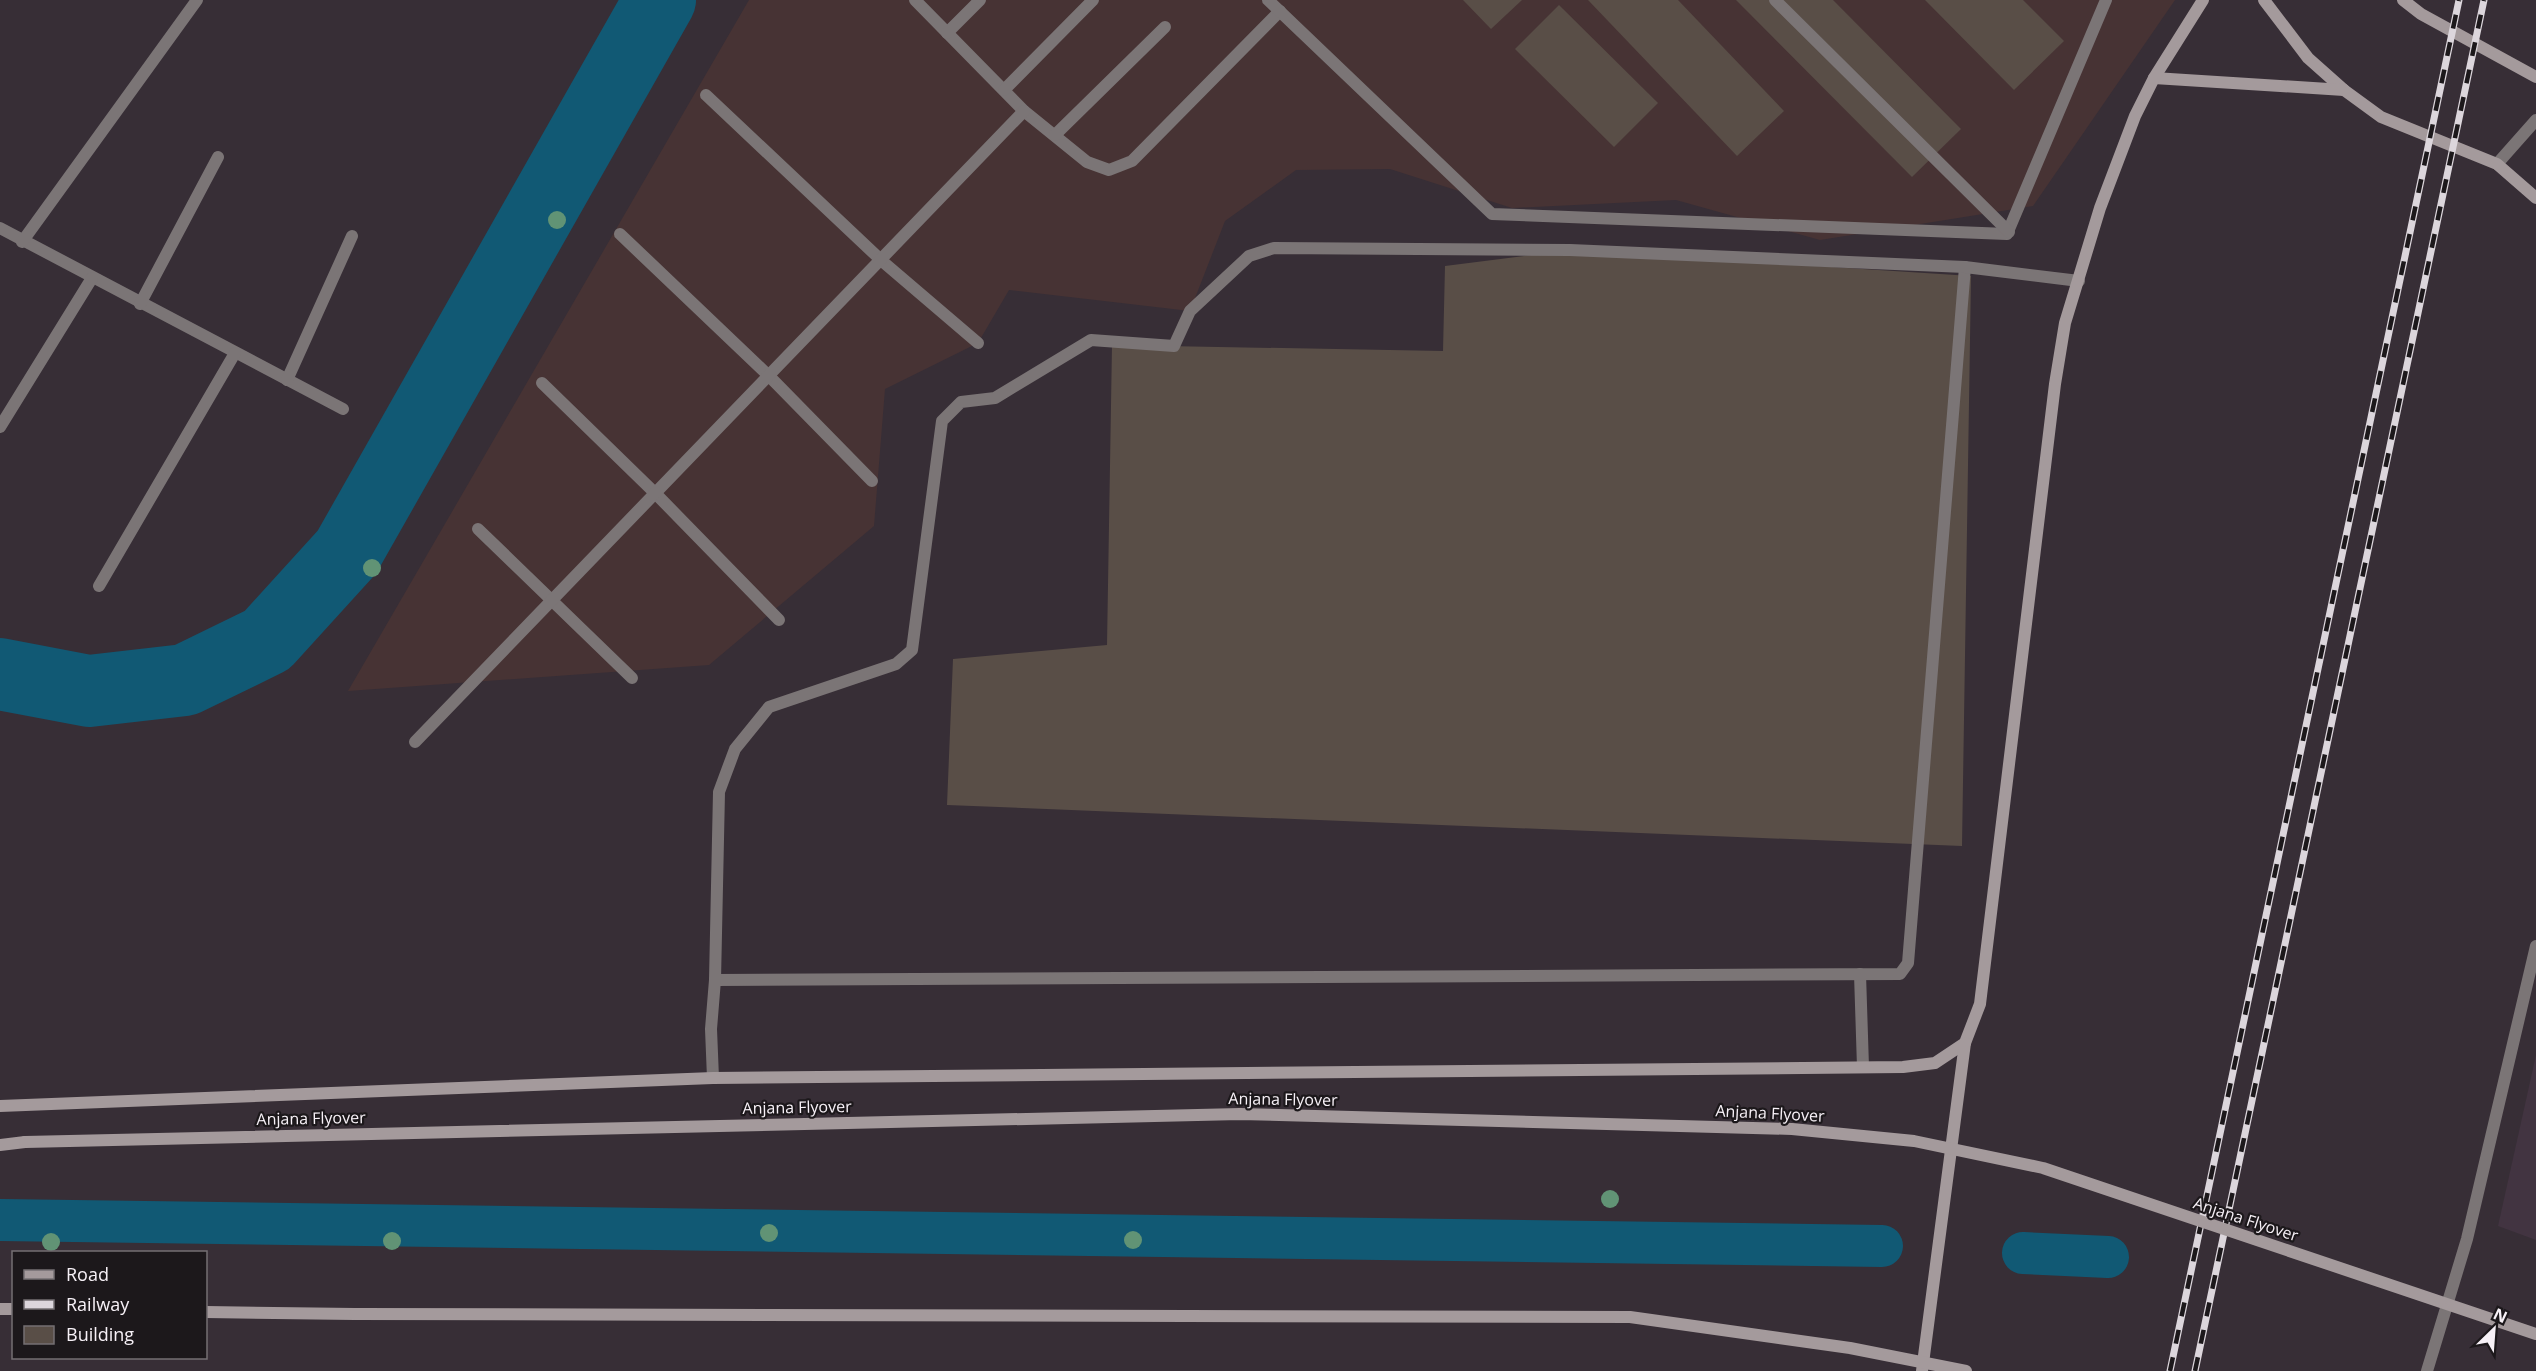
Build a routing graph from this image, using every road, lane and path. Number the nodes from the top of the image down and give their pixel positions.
1 (197, 0) edge
2 (915, 0) edge
3 (980, 0) edge
4 (1093, 0) edge
5 (1268, 0) edge
6 (1775, 0) edge
7 (2106, 0) edge
8 (2203, 0) edge
9 (2264, 0) edge
10 (2403, 0) edge
11 (1280, 11) junction
12 (1165, 27) dead end
13 (947, 33) junction
14 (2536, 77) edge
15 (2154, 78) junction
16 (1004, 90) junction
17 (2344, 90) junction
18 (706, 95) dead end
19 (1024, 111) junction
20 (2536, 120) edge
21 (1055, 135) junction
22 (218, 157) dead end
23 (2498, 164) junction
24 (2536, 198) edge
25 (0, 228) edge
26 (2009, 232) junction
27 (620, 234) dead end
28 (352, 236) dead end
29 (22, 242) junction
30 (882, 261) junction
31 (1965, 267) junction
32 (92, 278) junction
33 (2079, 281) junction
34 (140, 304) junction
35 (978, 344) dead end
36 (235, 353) junction
37 (770, 377) junction
38 (287, 380) junction
39 (542, 383) dead end
40 (343, 409) dead end
41 (0, 427) edge
42 (872, 481) dead end
43 (656, 494) junction
44 (478, 529) dead end
45 (99, 586) dead end
46 (552, 601) junction
47 (779, 620) dead end
48 (632, 678) dead end
49 (415, 742) dead end
50 (2536, 946) edge
51 (1860, 974) junction
52 (716, 980) junction
53 (1965, 1043) junction
54 (1863, 1067) junction
55 (712, 1078) junction
56 (0, 1106) edge
57 (0, 1145) edge
58 (207, 1312) edge
59 (2536, 1334) edge
60 (1922, 1371) edge
61 (1966, 1371) edge
62 (2427, 1371) edge

1 - 29 street
2 - 13 street
3 - 13 street
4 - 16 street
5 - 11 street
6 - 26 street
7 - 26 street
8 - 15 main road
9 - 17 main road
10 - 14 main road
11 - 21 street
11 - 26 street
12 - 21 street
13 - 16 street
15 - 17 main road
15 - 33 main road
16 - 19 street
17 - 23 main road
18 - 30 street
19 - 21 street
19 - 30 street
20 - 23 street
22 - 34 street
23 - 24 main road
25 - 29 street
27 - 37 street
28 - 38 street
29 - 32 street
30 - 35 street
30 - 37 street
31 - 33 street
31 - 51 street
31 - 52 street
32 - 34 street
32 - 41 street
33 - 53 main road
34 - 36 street
36 - 38 street
36 - 45 street
37 - 42 street
37 - 43 street
38 - 40 street
39 - 43 street
43 - 46 street
43 - 47 street
44 - 46 street
46 - 48 street
46 - 49 street
50 - 62 street
51 - 52 street
51 - 54 street
52 - 55 street
53 - 54 main road
53 - 60 main road
54 - 55 main road
55 - 56 main road
57 - 59 main road, Anjana Flyover, bridge
58 - 61 main road, bridge

